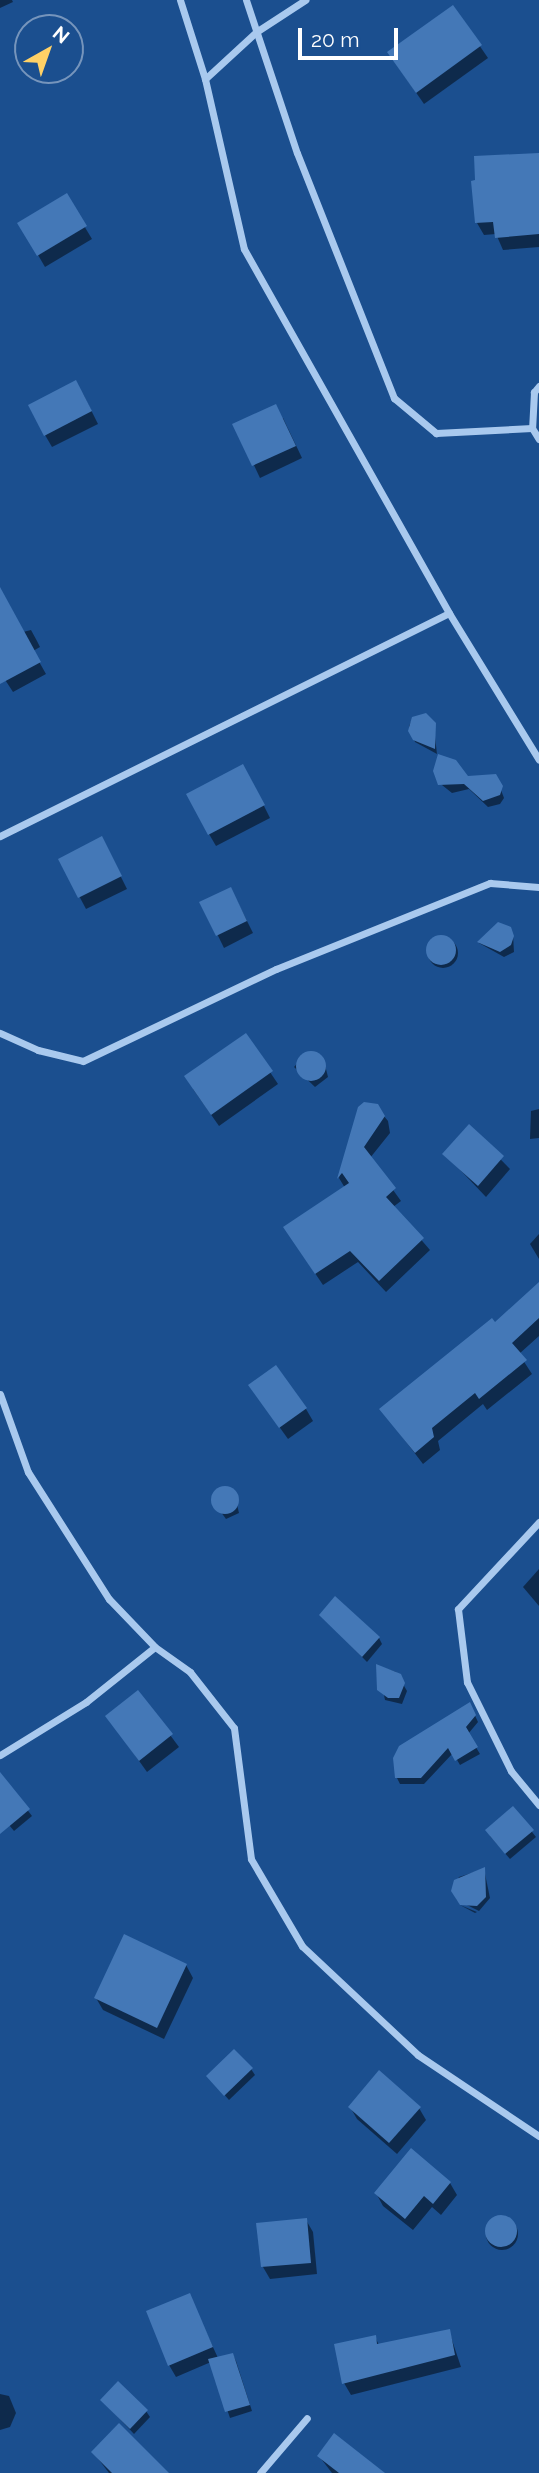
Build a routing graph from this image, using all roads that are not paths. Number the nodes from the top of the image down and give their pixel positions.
1 (180, 0) edge
2 (246, 0) edge
3 (305, 0) edge
4 (256, 32) junction
5 (205, 79) junction
6 (539, 386) edge
7 (532, 428) junction
8 (539, 439) edge
9 (449, 614) junction
10 (539, 760) edge
11 (0, 836) edge
12 (539, 887) edge
13 (0, 1033) edge
14 (0, 1394) edge
15 (539, 1522) edge
16 (155, 1647) junction
17 (0, 1755) edge
18 (539, 1805) edge
19 (539, 2136) edge
20 (307, 2418) dead end
21 (260, 2473) edge

1 - 5 street
2 - 4 street
3 - 4 street
4 - 5 street
4 - 7 street
5 - 9 street
6 - 7 street
7 - 8 street
9 - 10 street
9 - 11 street
12 - 13 street
14 - 16 street
15 - 18 street
16 - 17 street
16 - 19 street
20 - 21 street

